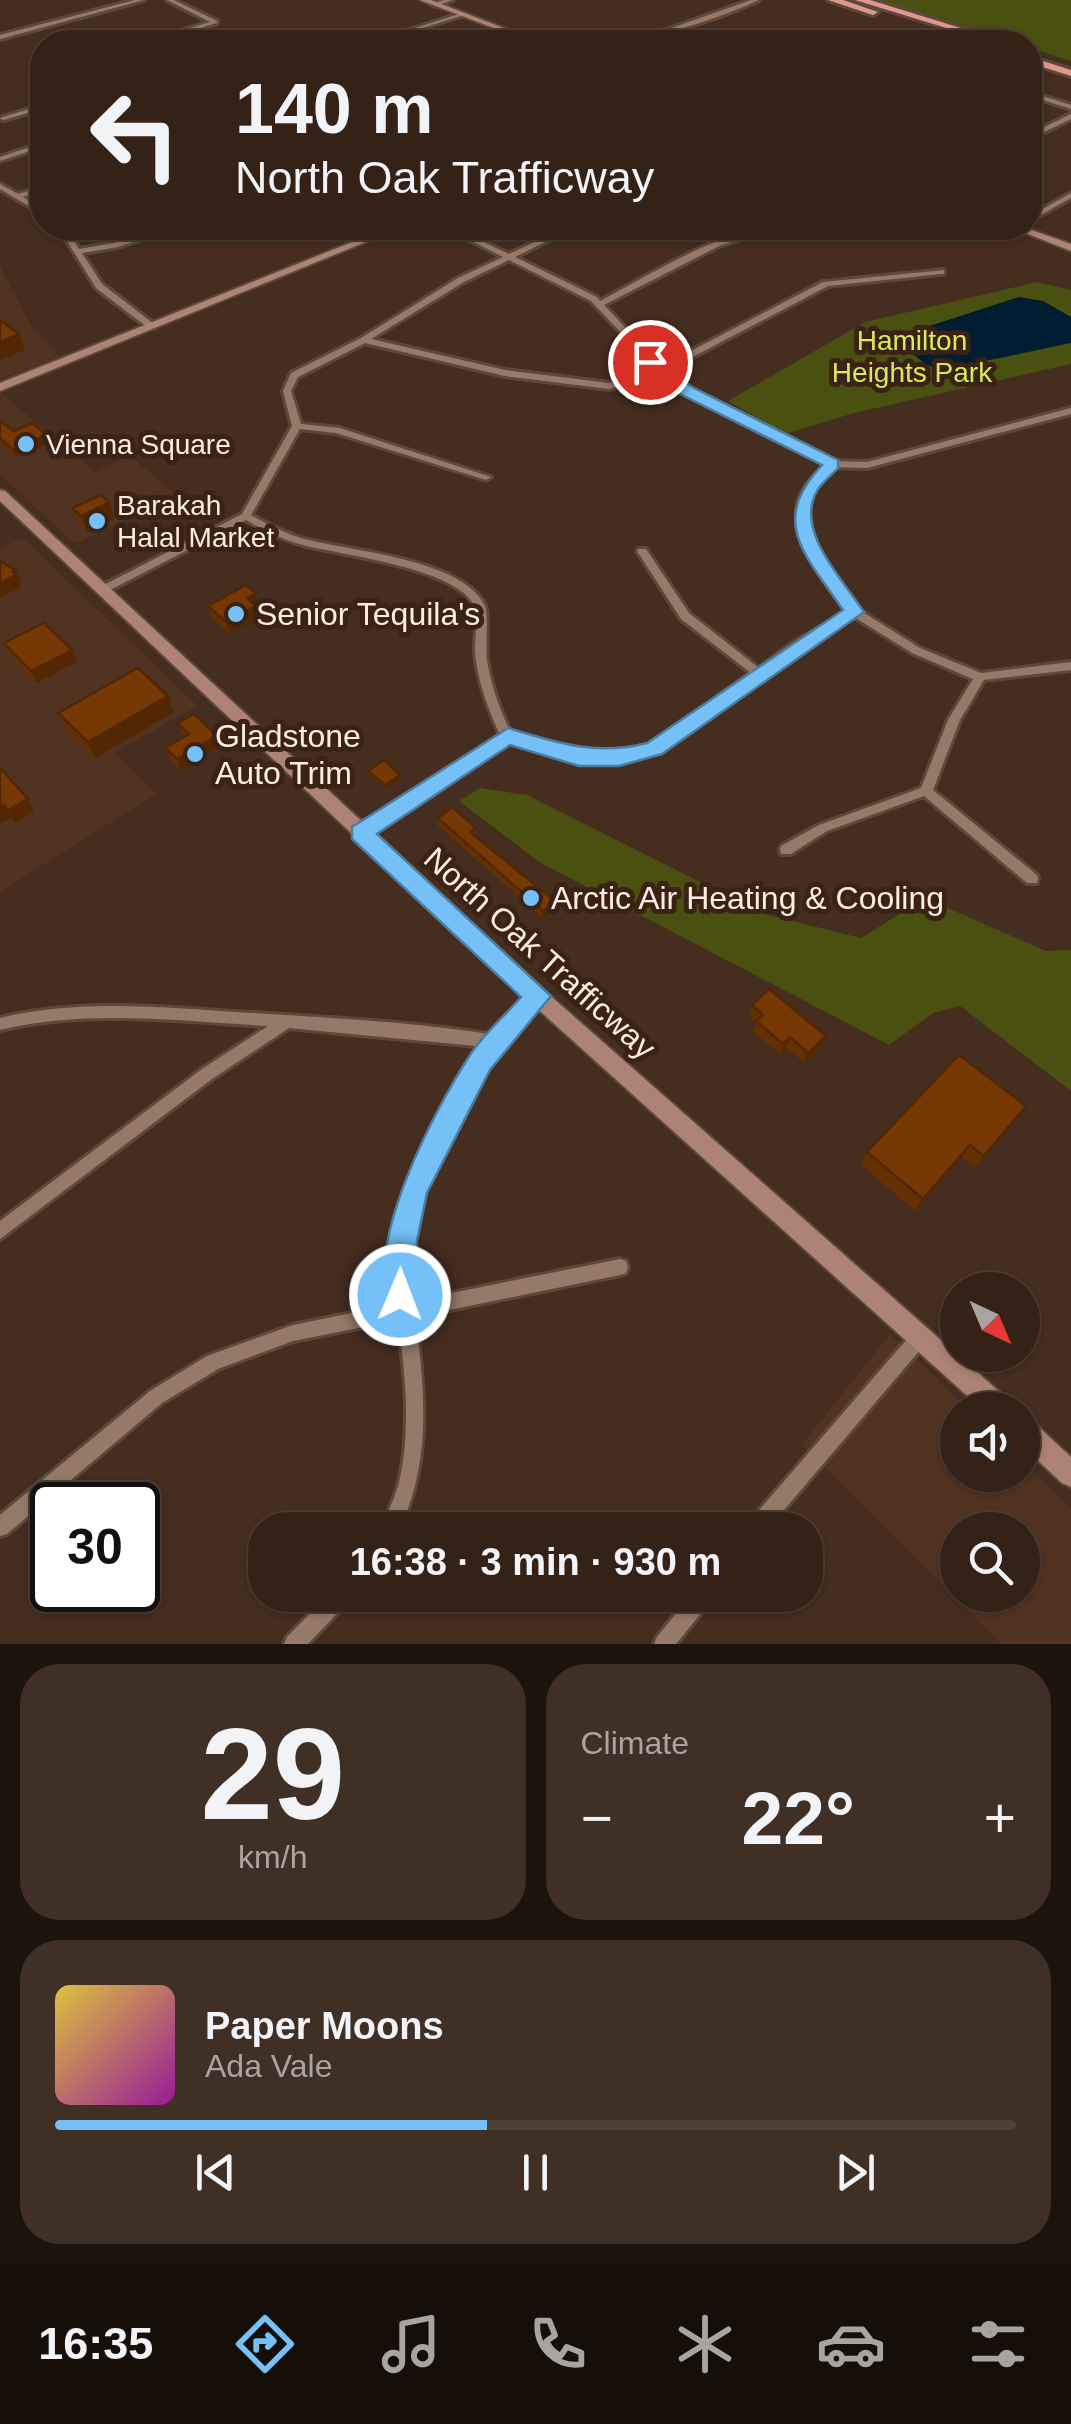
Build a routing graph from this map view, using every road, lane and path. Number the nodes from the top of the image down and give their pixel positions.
1 (141, 0) edge
2 (170, 0) edge
3 (196, 0) edge
4 (424, 0) edge
5 (450, 0) edge
6 (833, 0) edge
7 (860, 0) edge
8 (753, 3) edge
9 (181, 4) junction
10 (435, 4) junction
11 (461, 15) junction
12 (200, 28) junction
13 (192, 30) edge
14 (203, 30) edge
15 (413, 30) edge
16 (503, 30) edge
17 (672, 30) edge
18 (932, 30) edge
19 (961, 30) edge
20 (0, 37) edge
21 (1042, 55) edge
22 (1042, 64) edge
23 (1071, 64) edge
24 (1071, 73) edge
25 (1042, 98) edge
26 (1071, 107) edge
27 (30, 110) edge
28 (1071, 116) edge
29 (3, 118) dead end
30 (1042, 130) edge
31 (30, 149) edge
32 (0, 159) edge
33 (0, 186) edge
34 (30, 192) edge
35 (1071, 195) edge
36 (20, 196) junction
37 (30, 203) edge
38 (1042, 212) edge
39 (1042, 237) edge
40 (70, 240) edge
41 (132, 240) edge
42 (360, 240) edge
43 (475, 240) edge
44 (547, 240) edge
45 (729, 240) edge
46 (1071, 248) edge
47 (78, 251) junction
48 (512, 258) junction
49 (941, 272) dead end
50 (600, 304) junction
51 (150, 326) junction
52 (364, 340) junction
53 (658, 371) junction
54 (0, 387) edge
55 (1071, 411) edge
56 (298, 426) junction
57 (832, 464) junction
58 (486, 476) dead end
59 (0, 494) edge
60 (246, 516) junction
61 (642, 551) dead end
62 (102, 590) junction
63 (854, 612) junction
64 (1071, 667) edge
65 (760, 674) junction
66 (980, 677) junction
67 (508, 736) junction
68 (926, 791) junction
69 (360, 833) junction
70 (786, 850) dead end
71 (1032, 878) dead end
72 (538, 996) junction
73 (290, 1020) junction
74 (0, 1024) edge
75 (494, 1041) junction
76 (0, 1231) edge
77 (620, 1268) dead end
78 (406, 1311) junction
79 (920, 1337) junction
80 (982, 1392) edge
81 (1040, 1446) edge
82 (1071, 1474) edge
83 (395, 1512) edge
84 (770, 1512) edge
85 (0, 1528) edge
86 (325, 1612) edge
87 (689, 1612) edge
88 (294, 1644) edge
89 (664, 1644) edge

1 - 20 street
2 - 9 street
3 - 9 street
4 - 10 main road
5 - 10 street
6 - 18 highway
7 - 19 highway
8 - 17 street
9 - 12 street
10 - 11 main road
11 - 15 street
11 - 16 main road
12 - 13 street
12 - 14 street
21 - 23 highway
22 - 24 highway
25 - 26 street
27 - 29 street
28 - 30 street
31 - 32 street
33 - 36 street
34 - 36 street
35 - 38 street
36 - 37 street
39 - 46 main road
40 - 47 street
41 - 47 street
42 - 51 main road
43 - 48 street
44 - 48 street
45 - 50 street
47 - 51 street
48 - 50 street
48 - 52 street
49 - 53 street
50 - 53 street
51 - 54 main road
52 - 53 street
52 - 56 street
53 - 57 street
55 - 57 street
56 - 58 street
56 - 60 street
57 - 63 street
59 - 62 main road, North Oak Trafficway
60 - 62 street
60 - 67 street
61 - 65 street
62 - 69 main road, North Oak Trafficway
63 - 65 street
63 - 66 street
64 - 66 street
65 - 67 street
66 - 68 street
67 - 69 street
68 - 70 street
68 - 71 street
69 - 72 main road, North Oak Trafficway
72 - 75 street
72 - 79 main road, North Oak Trafficway
73 - 74 street
73 - 75 street
73 - 76 street
75 - 78 street
77 - 78 street
78 - 83 street
78 - 85 street
79 - 80 main road, North Oak Trafficway
79 - 84 street
81 - 82 main road
86 - 88 street
87 - 89 street

